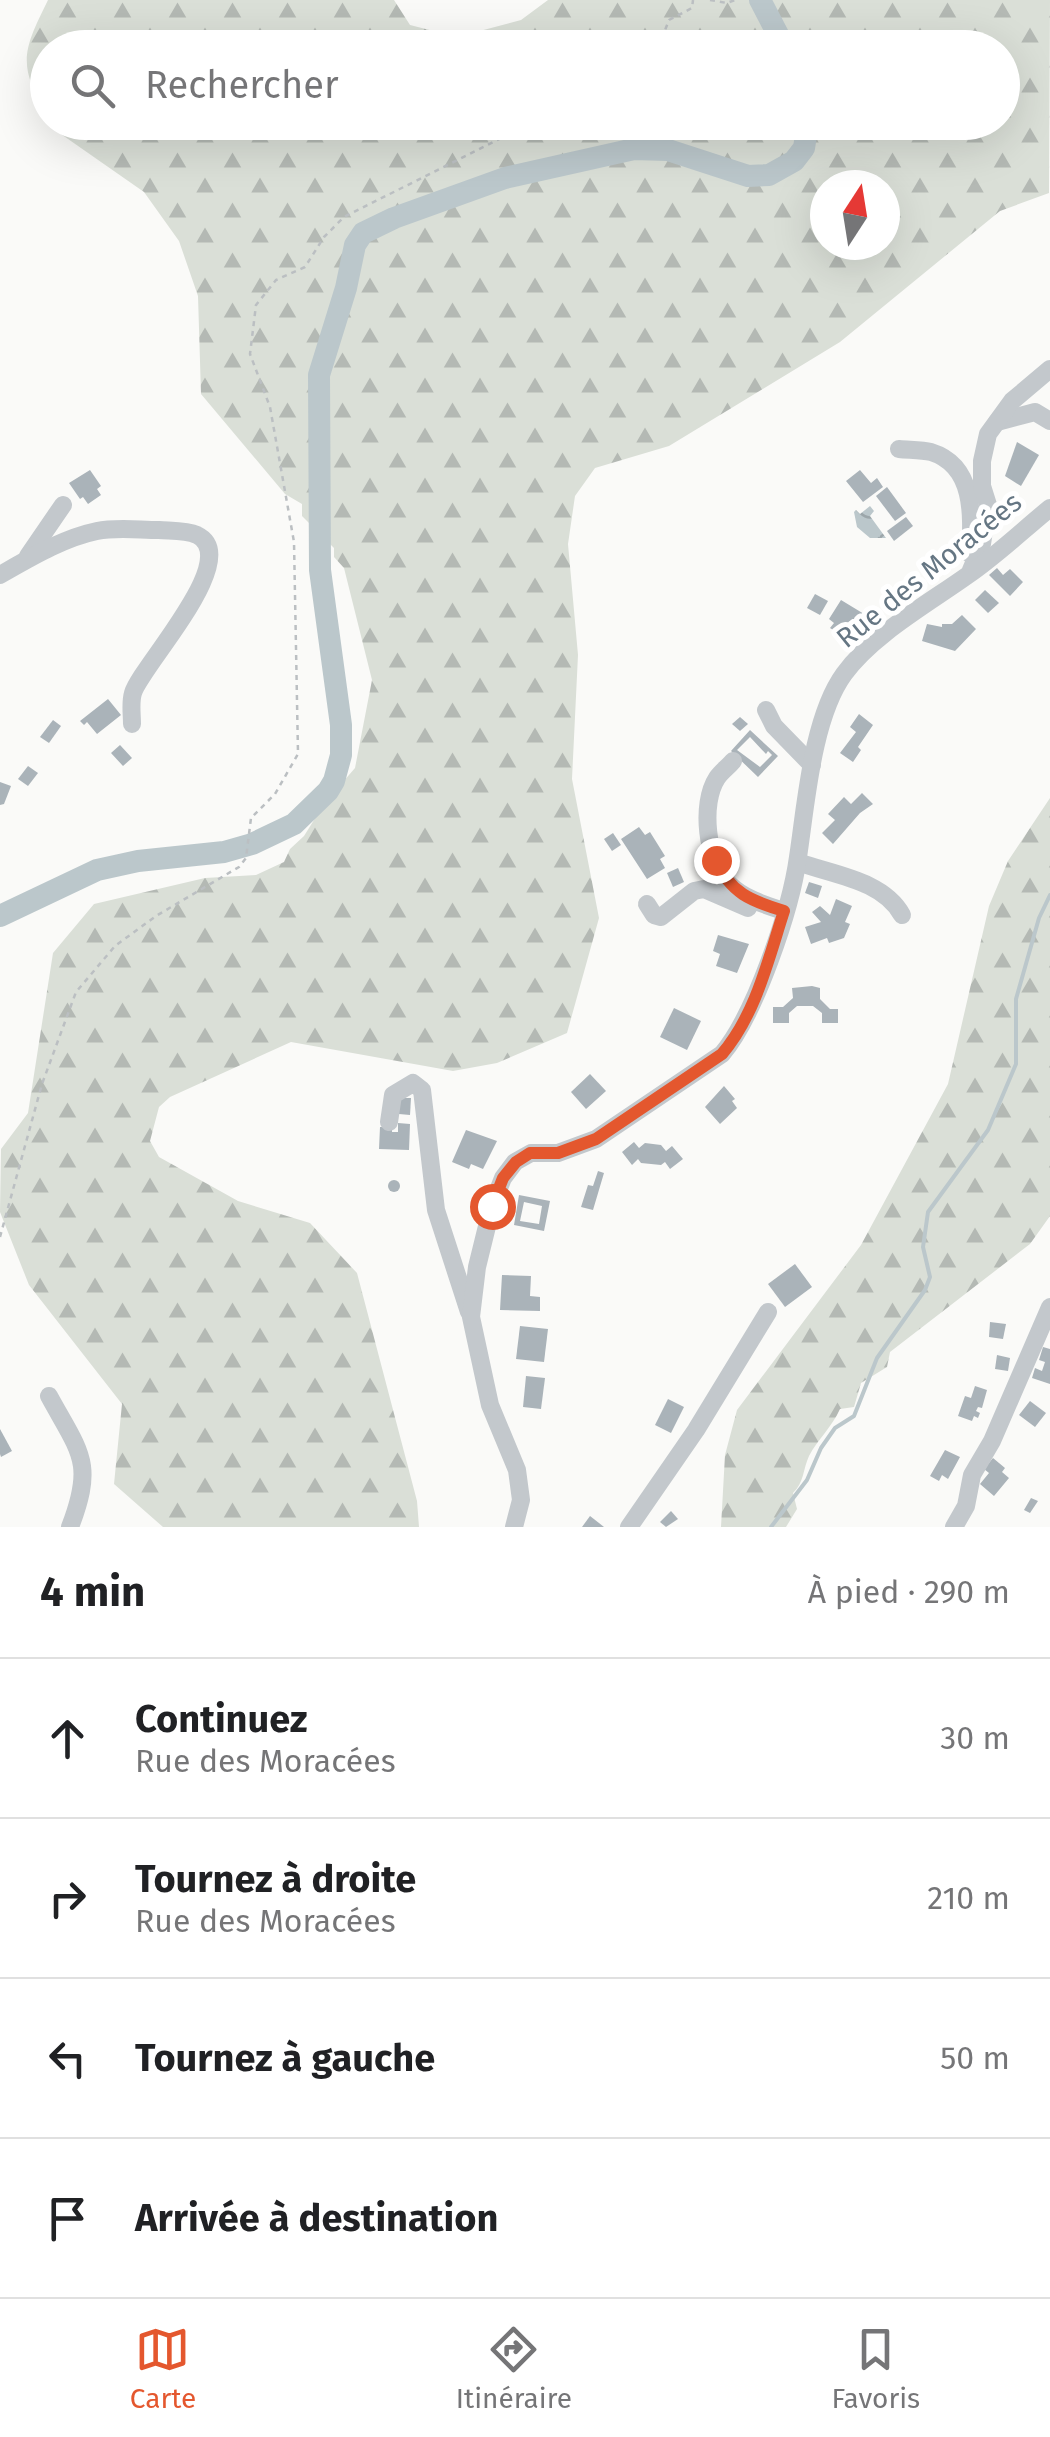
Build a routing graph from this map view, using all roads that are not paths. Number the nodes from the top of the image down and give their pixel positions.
1 (1050, 369) edge
2 (1050, 421) edge
3 (996, 422) junction
4 (900, 450) dead end
5 (64, 506) dead end
6 (1050, 508) edge
7 (25, 561) junction
8 (0, 575) edge
9 (969, 575) junction
10 (766, 710) dead end
11 (132, 724) dead end
12 (734, 761) dead end
13 (812, 765) junction
14 (798, 862) junction
15 (646, 904) dead end
16 (902, 915) dead end
17 (782, 917) junction
18 (389, 1122) dead end
19 (1050, 1307) edge
20 (768, 1312) dead end
21 (471, 1317) junction
22 (48, 1396) dead end
23 (70, 1527) edge
24 (514, 1527) edge
25 (628, 1527) edge
26 (954, 1527) edge

1 - 3 street
2 - 3 street
3 - 9 street
4 - 9 street
5 - 7 street
6 - 9 street, Rue des Moracées
7 - 8 street
7 - 11 street
9 - 13 street, Rue des Moracées
10 - 13 street
12 - 17 street
13 - 14 street, Rue des Moracées
14 - 16 street
14 - 17 street, Rue des Moracées
15 - 17 street
17 - 21 street, Rue des Moracées
18 - 21 street
19 - 26 street
20 - 25 street
21 - 24 street, Rue des Moracées
22 - 23 street

